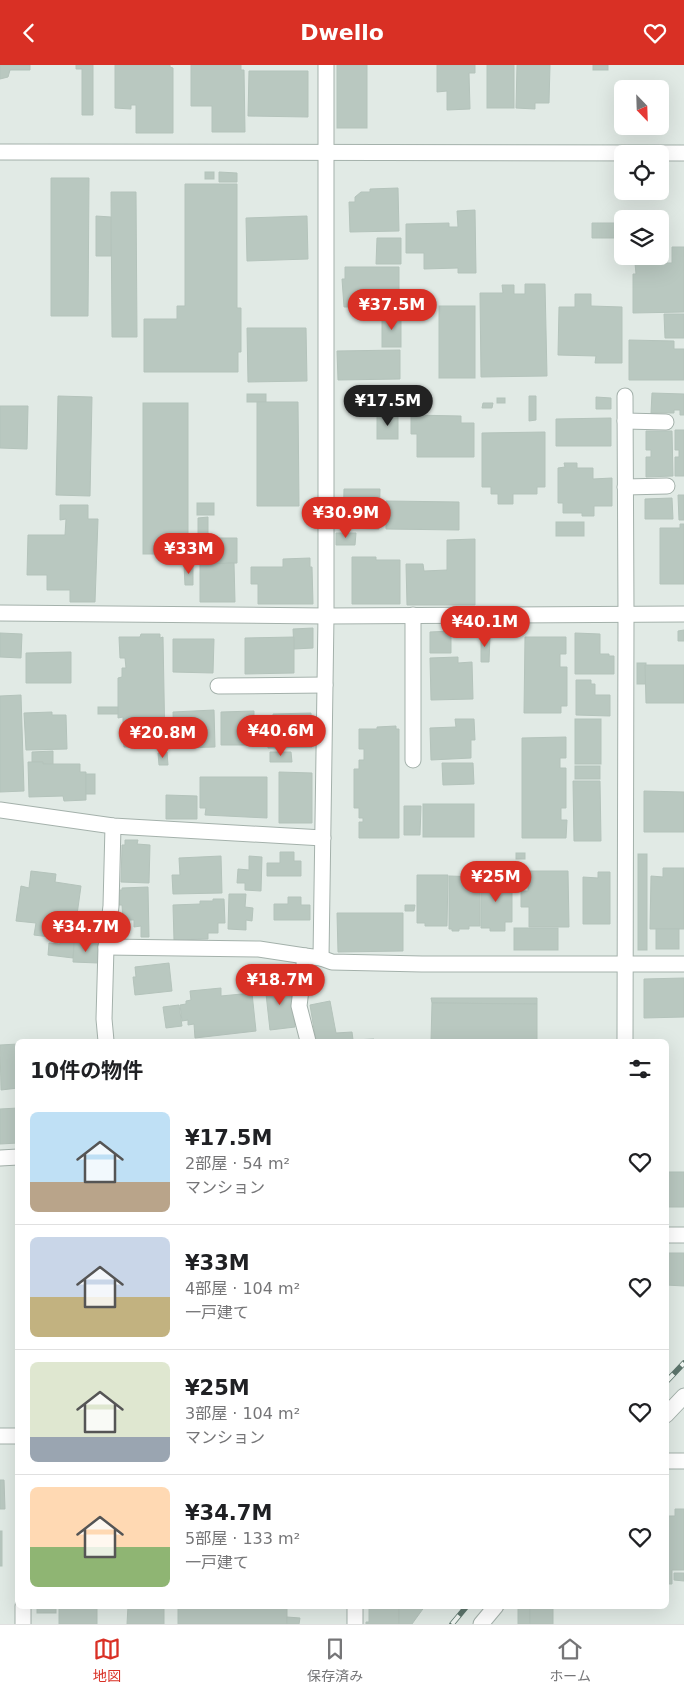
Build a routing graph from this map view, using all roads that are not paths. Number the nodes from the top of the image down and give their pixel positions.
1 (326, 65) edge
2 (0, 152) edge
3 (326, 152) junction
4 (684, 153) edge
5 (625, 396) dead end
6 (625, 421) junction
7 (666, 422) dead end
8 (667, 486) dead end
9 (625, 487) junction
10 (0, 613) edge
11 (626, 614) junction
12 (684, 614) edge
13 (413, 615) junction
14 (326, 616) junction
15 (325, 685) junction
16 (218, 686) dead end
17 (414, 760) dead end
18 (0, 810) edge
19 (113, 826) junction
20 (323, 838) junction
21 (106, 947) junction
22 (305, 956) junction
23 (322, 958) junction
24 (684, 964) edge
25 (624, 965) junction
26 (106, 1039) edge
27 (307, 1039) edge
28 (625, 1039) edge
29 (15, 1157) edge
30 (0, 1158) edge
31 (669, 1235) edge
32 (684, 1235) edge
33 (684, 1396) edge
34 (669, 1412) edge
35 (0, 1436) edge
36 (15, 1436) edge
37 (669, 1461) edge
38 (684, 1461) edge
39 (23, 1609) edge
40 (355, 1609) edge
41 (494, 1609) edge
42 (23, 1624) edge
43 (355, 1624) edge
44 (481, 1624) edge

1 - 3 street
2 - 3 street
3 - 4 street
3 - 14 street
5 - 6 street
6 - 7 street
6 - 9 street
8 - 9 street
9 - 11 street
10 - 14 street
11 - 12 street
11 - 13 street
11 - 25 street
13 - 14 street
13 - 17 street
14 - 15 street
15 - 16 street
15 - 20 street
18 - 19 street
19 - 20 street
19 - 21 street
20 - 23 street
21 - 22 street
21 - 26 street
22 - 23 street
22 - 27 street
23 - 25 street
24 - 25 street
25 - 28 street
29 - 30 street
31 - 32 street
33 - 34 street
35 - 36 street
37 - 38 street
39 - 42 street
40 - 43 street
41 - 44 street

